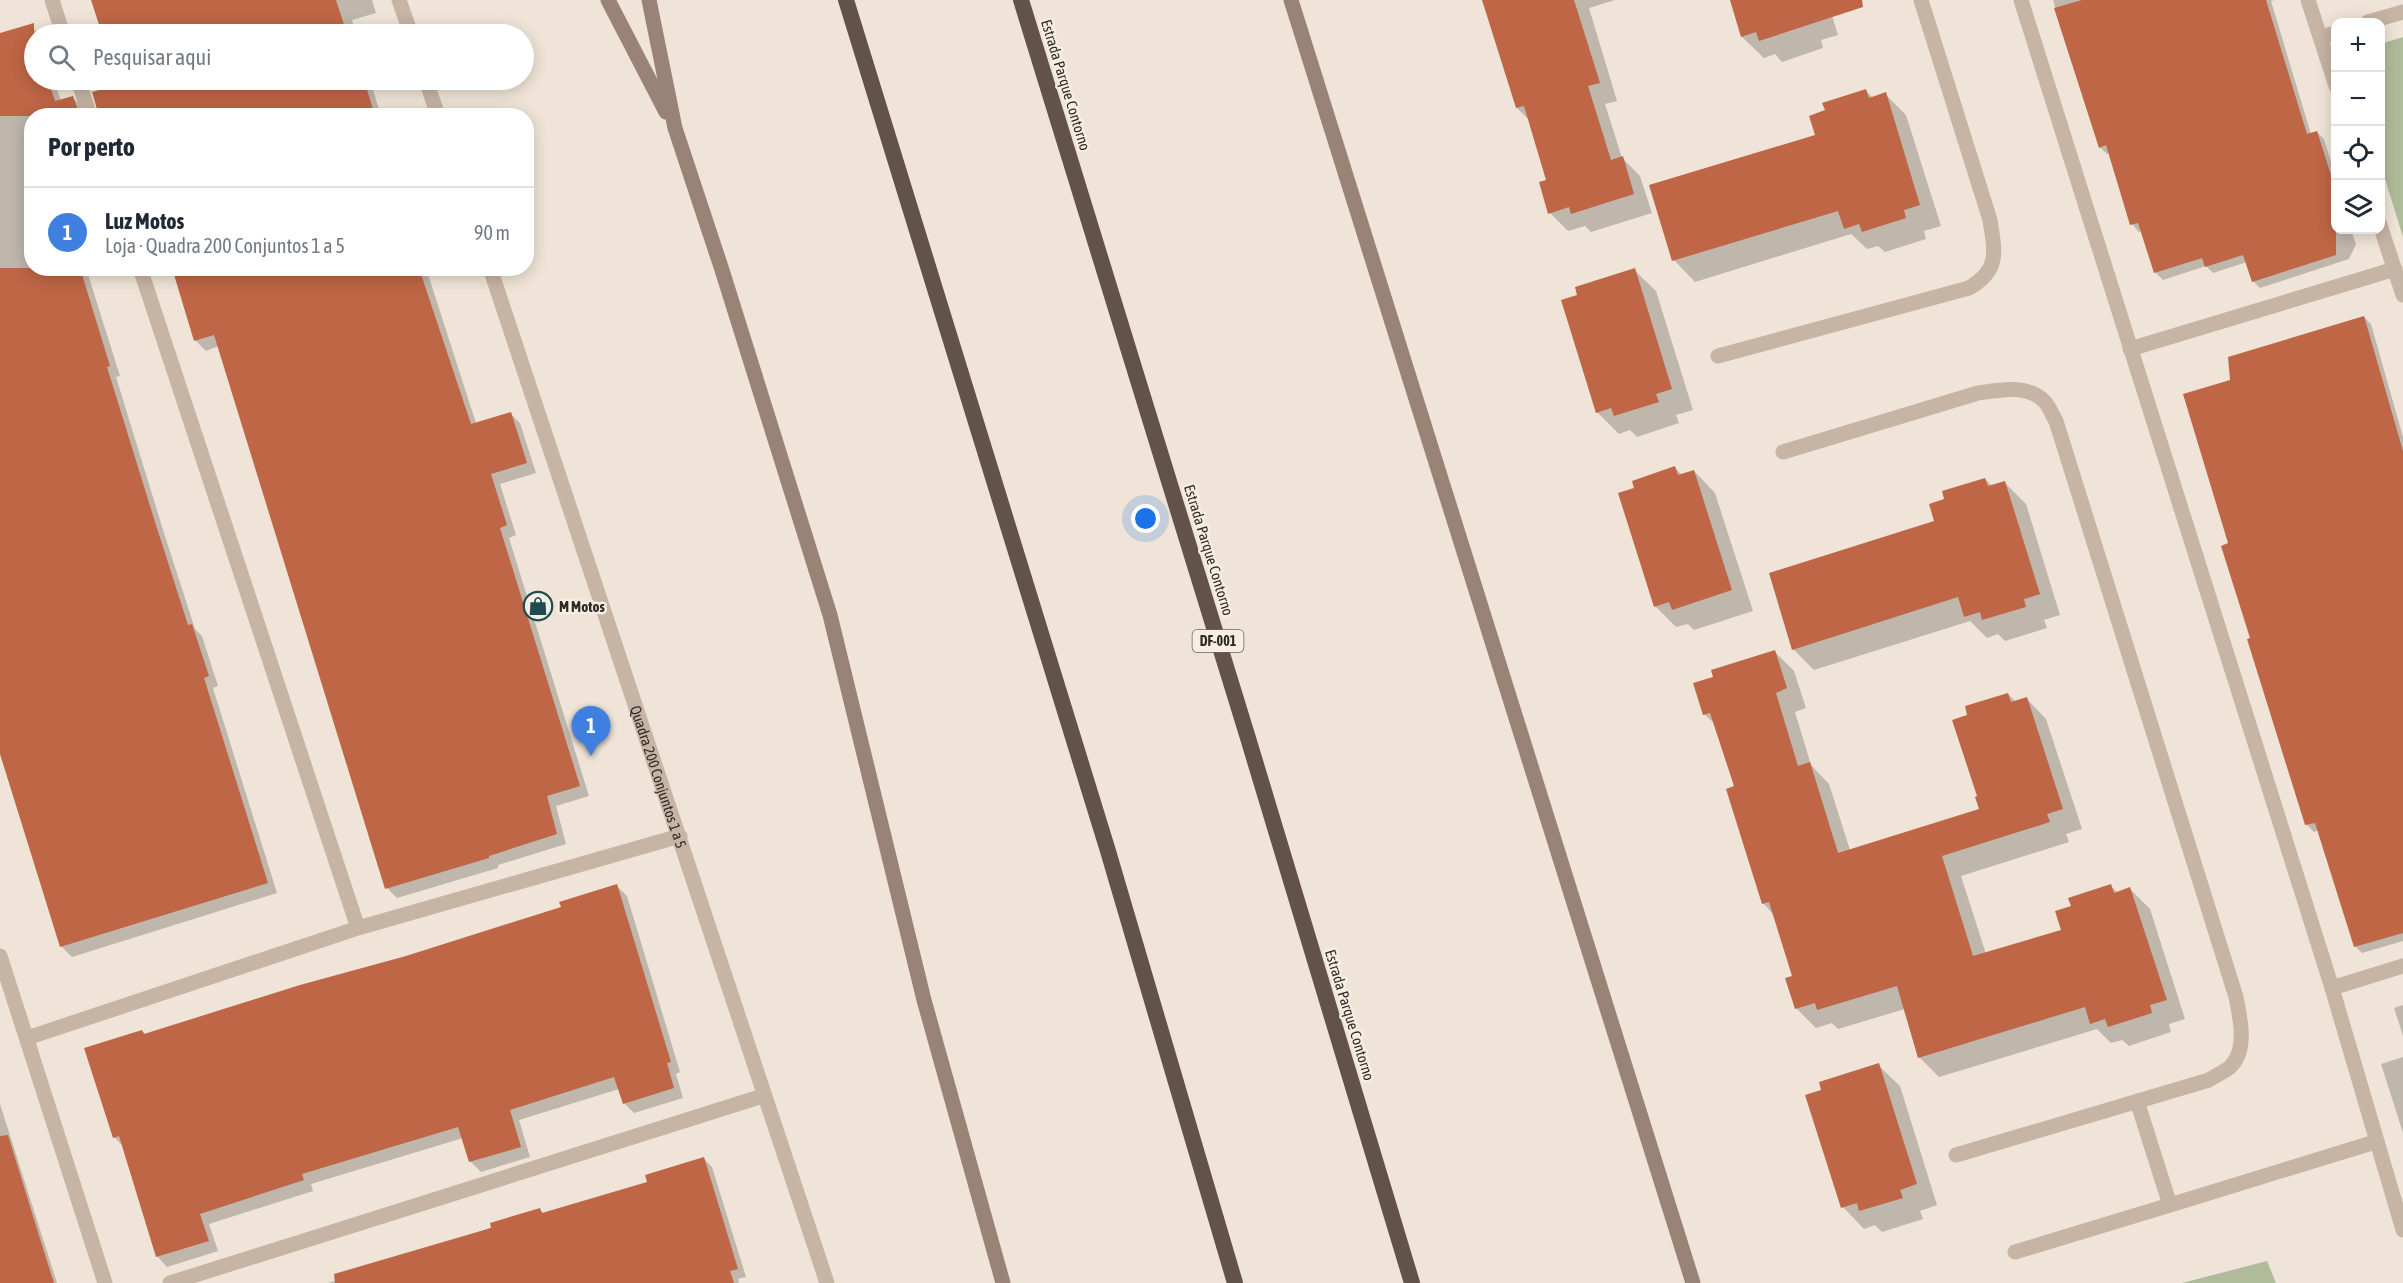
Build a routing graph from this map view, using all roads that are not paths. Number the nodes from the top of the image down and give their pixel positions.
1 (52, 0) edge
2 (399, 0) edge
3 (608, 0) edge
4 (649, 0) edge
5 (846, 0) edge
6 (1021, 0) edge
7 (1291, 0) edge
8 (1921, 0) edge
9 (2021, 0) edge
10 (2308, 0) edge
11 (2403, 12) edge
12 (2382, 18) edge
13 (60, 24) edge
14 (407, 24) edge
15 (2331, 34) edge
16 (2320, 37) junction
17 (2331, 72) edge
18 (81, 90) edge
19 (429, 90) edge
20 (87, 108) edge
21 (435, 108) edge
22 (675, 128) junction
23 (2383, 234) edge
24 (2395, 269) junction
25 (143, 276) edge
26 (493, 276) edge
27 (2403, 295) edge
28 (2130, 349) junction
29 (1718, 356) dead end
30 (1783, 452) dead end
31 (680, 836) junction
32 (358, 928) junction
33 (0, 956) edge
34 (2403, 966) edge
35 (2332, 988) junction
36 (27, 1038) junction
37 (764, 1096) junction
38 (2137, 1101) junction
39 (2375, 1142) junction
40 (1956, 1155) dead end
41 (2170, 1205) junction
42 (2403, 1230) edge
43 (2014, 1252) dead end
44 (105, 1283) edge
45 (170, 1283) edge
46 (827, 1283) edge
47 (1003, 1283) edge
48 (1235, 1283) edge
49 (1412, 1283) edge
50 (1693, 1283) edge

1 - 13 street
2 - 14 street
3 - 22 main road
4 - 22 main road
5 - 48 highway
6 - 49 highway, Estrada Parque Contorno / DF-001
7 - 50 main road
8 - 29 street
9 - 28 street
10 - 16 street
11 - 12 street
15 - 16 street
16 - 17 street
18 - 20 street
19 - 21 street
22 - 47 main road
23 - 24 street
24 - 27 street
24 - 28 street
25 - 32 street
26 - 31 street, Quadra 200 Conjuntos 1 a 5
28 - 35 street
30 - 38 street
31 - 32 street
31 - 37 street, Quadra 200 Conjuntos 1 a 5
32 - 36 street
33 - 36 street
34 - 35 street
35 - 39 street
36 - 44 street
37 - 45 street
37 - 46 street, Quadra 200 Conjuntos 1 a 5
38 - 40 street
38 - 41 street
39 - 41 street
39 - 42 street
41 - 43 street

